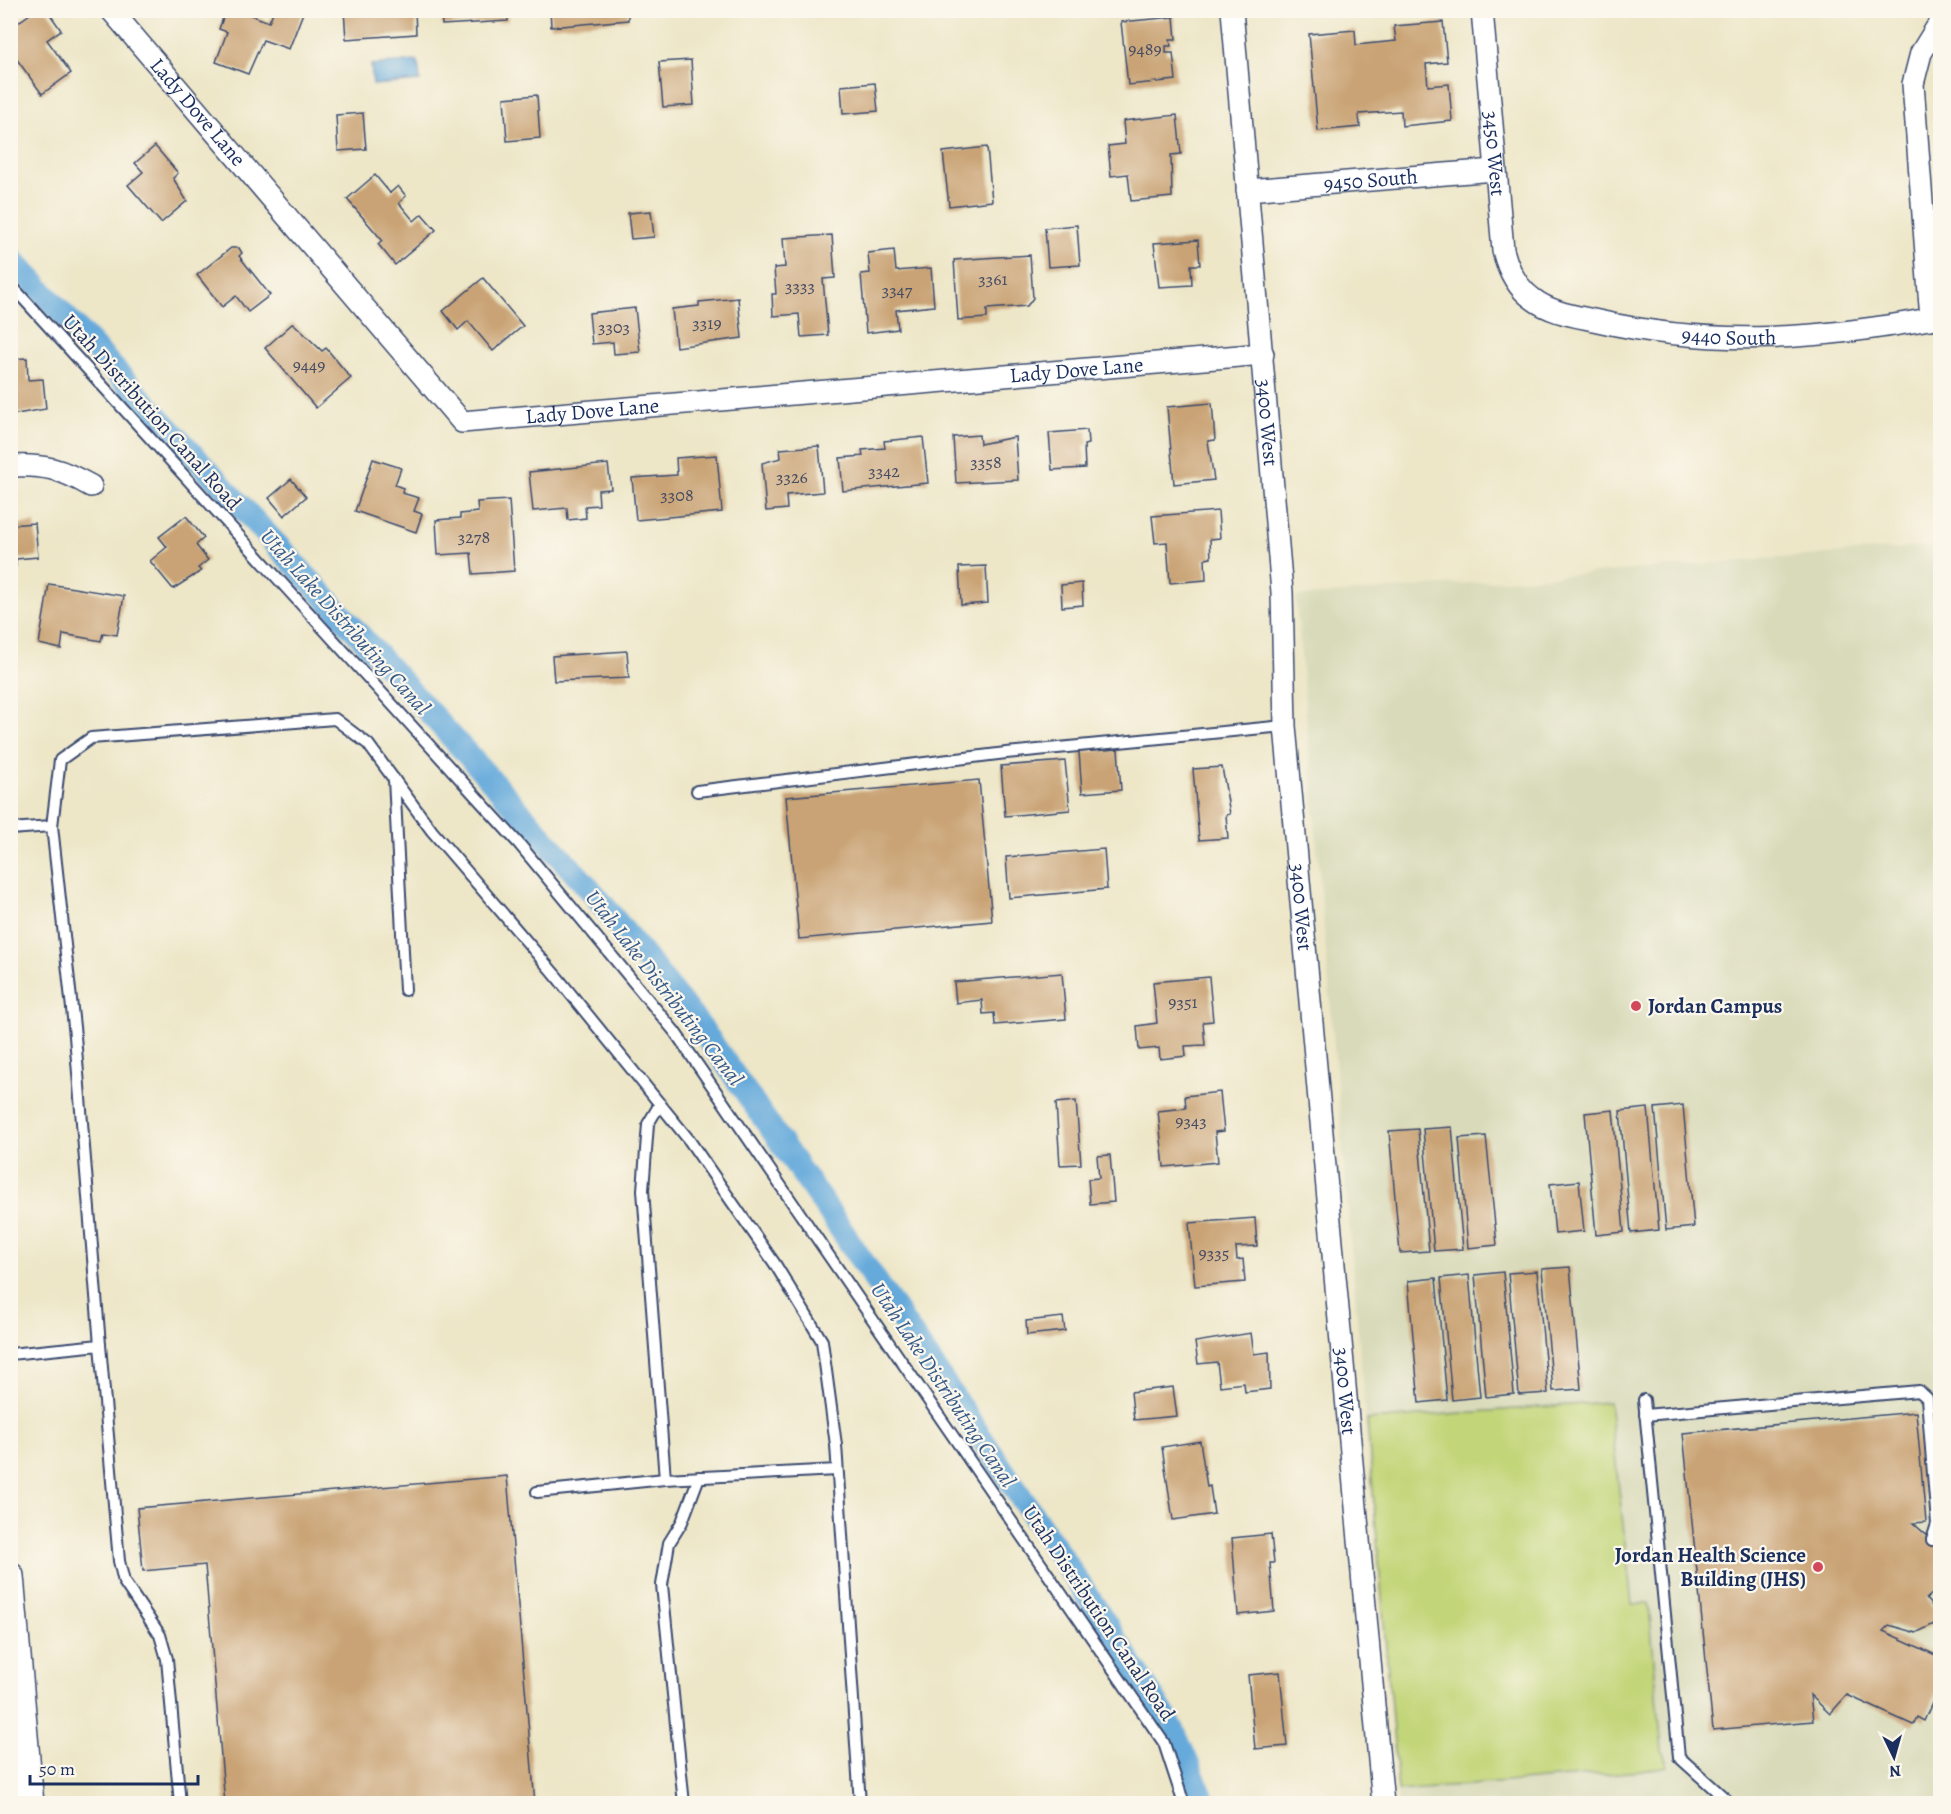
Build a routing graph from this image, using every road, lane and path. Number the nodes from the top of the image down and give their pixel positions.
1 (1232, 10) edge
2 (1482, 10) edge
3 (113, 11) edge
4 (1941, 22) edge
5 (1495, 170) junction
6 (1247, 190) junction
7 (10, 284) edge
8 (1523, 290) joint
9 (1936, 318) edge
10 (1263, 354) junction
11 (10, 466) edge
12 (91, 486) dead end
13 (1285, 726) junction
14 (394, 779) junction
15 (697, 791) dead end
16 (52, 826) junction
17 (10, 829) edge
18 (405, 990) dead end
19 (660, 1104) junction
20 (100, 1345) junction
21 (10, 1354) edge
22 (1644, 1400) dead end
23 (1645, 1415) junction
24 (837, 1470) junction
25 (699, 1478) junction
26 (665, 1479) junction
27 (537, 1492) dead end
28 (1932, 1540) dead end
29 (10, 1576) edge
30 (30, 1803) edge
31 (180, 1803) edge
32 (684, 1803) edge
33 (860, 1803) edge
34 (1184, 1803) edge
35 (1383, 1803) edge
36 (1731, 1803) edge

1 - 6 street, 3400 West
2 - 5 street, 3450 West
3 - 10 street, Lady Dove Lane
4 - 9 street
5 - 6 street, 9450 South
5 - 8 street, 3450 West
6 - 10 street, 3400 West
7 - 34 lane, Utah Distribution Canal Road
8 - 9 street, 9440 South
10 - 13 street, 3400 West
11 - 12 street
13 - 15 lane
13 - 35 street, 3400 West
14 - 16 lane
14 - 18 lane
14 - 19 lane
16 - 17 lane
16 - 20 lane
19 - 24 lane
19 - 26 lane
20 - 21 lane
20 - 31 lane
22 - 23 lane
23 - 28 lane
23 - 36 lane
24 - 25 lane
24 - 33 lane
25 - 26 lane
25 - 32 lane
26 - 27 lane
29 - 30 street

